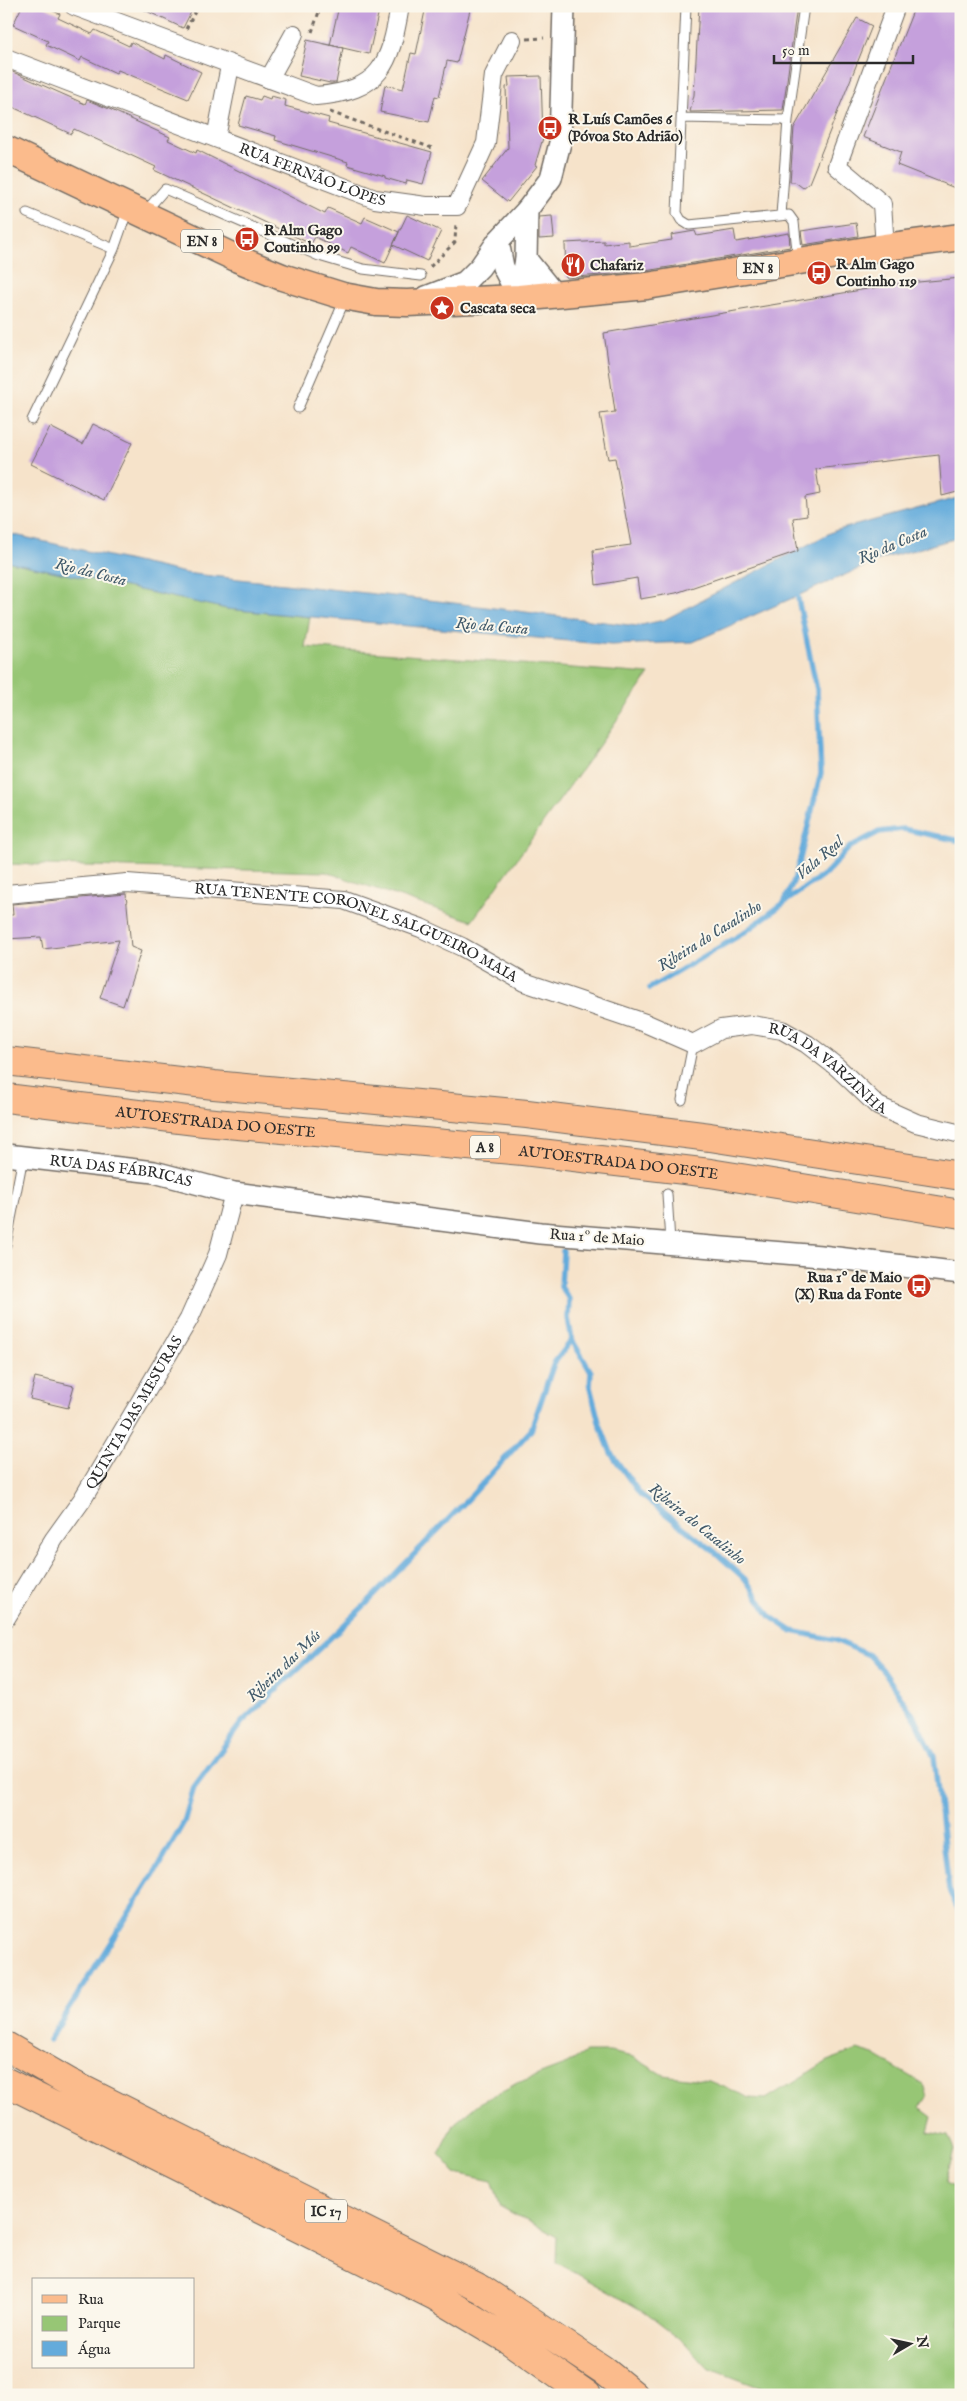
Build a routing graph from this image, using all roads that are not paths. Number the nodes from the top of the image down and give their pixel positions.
1 (74, 6) edge
2 (400, 6) edge
3 (564, 6) edge
4 (686, 6) edge
5 (804, 6) edge
6 (896, 6) edge
7 (294, 34) dead end
8 (512, 40) road end
9 (6, 58) edge
10 (230, 66) junction
11 (269, 79) junction
12 (681, 118) junction
13 (788, 120) junction
14 (216, 138) junction
15 (6, 149) edge
16 (137, 210) junction
17 (527, 210) junction
18 (27, 212) dead end
19 (782, 215) junction
20 (961, 237) edge
21 (498, 240) junction
22 (885, 247) junction
23 (114, 248) junction
24 (526, 259) junction
25 (798, 261) junction
26 (421, 276) road end
27 (555, 295) junction
28 (346, 297) junction
29 (519, 298) junction
30 (407, 303) junction
31 (298, 408) dead end
32 (32, 420) dead end
33 (6, 894) edge
34 (693, 1044) junction
35 (6, 1060) edge
36 (6, 1098) edge
37 (682, 1100) dead end
38 (961, 1134) edge
39 (14, 1155) edge
40 (961, 1176) edge
41 (234, 1193) junction
42 (667, 1194) dead end
43 (961, 1214) edge
44 (670, 1242) junction
45 (6, 1246) edge
46 (961, 1273) edge
47 (6, 1618) edge
48 (6, 2046) edge
49 (6, 2082) edge
50 (587, 2395) edge
51 (634, 2395) edge

1 - 10 street
2 - 11 street
3 - 17 street
4 - 12 lane
5 - 13 lane
6 - 22 street
7 - 11 street
8 - 14 street, RUA FERNÃO LOPES
9 - 14 street, RUA FERNÃO LOPES
10 - 11 street
10 - 14 street
12 - 13 lane
12 - 19 lane
13 - 19 lane
15 - 16 main road, EN 8
16 - 23 lane
16 - 26 lane
16 - 28 main road, EN 8
17 - 21 street
17 - 24 street
18 - 23 lane
19 - 25 lane
20 - 22 main road, EN 8
21 - 29 street
21 - 30 street
22 - 25 main road, EN 8
23 - 32 lane
24 - 27 street
24 - 29 street
25 - 27 main road, EN 8
27 - 29 main road, EN 8
28 - 30 main road, EN 8
28 - 31 lane
29 - 30 main road, EN 8
33 - 34 street, RUA TENENTE CORONEL SALGUEIRO MAIA
34 - 37 lane
34 - 38 street, RUA DA VARZINHA
35 - 40 highway
36 - 43 highway, AUTOESTRADA DO OESTE / A 8
39 - 41 street, RUA DAS FÁBRICAS
39 - 45 lane
41 - 44 street, Rua 1º de Maio
41 - 47 street, QUINTA DAS MESURAS
42 - 44 lane
44 - 46 street, Rua 1º de Maio
48 - 51 highway, IC 17
49 - 50 highway, IC 17

